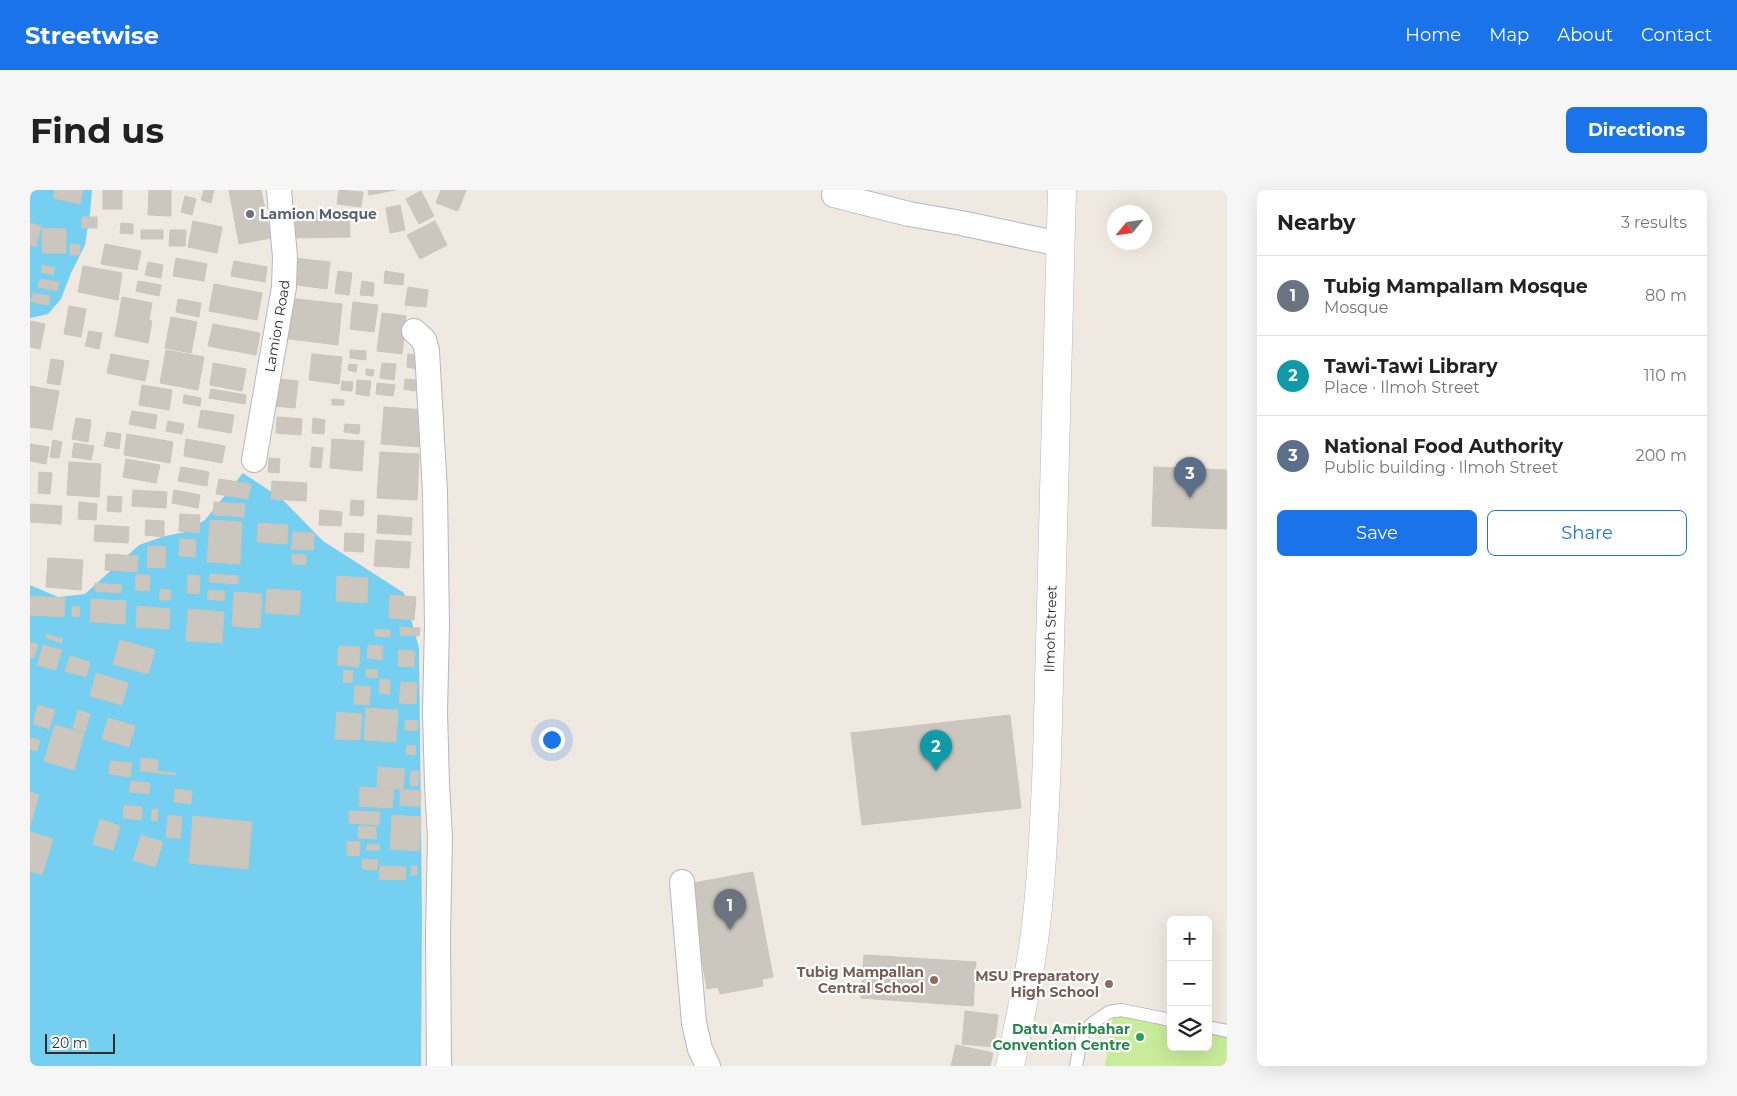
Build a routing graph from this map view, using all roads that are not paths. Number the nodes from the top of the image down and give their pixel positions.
1 (279, 190) edge
2 (1062, 190) edge
3 (834, 195) dead end
4 (1060, 244) junction
5 (414, 331) dead end
6 (254, 460) dead end
7 (682, 882) dead end
8 (1167, 1019) edge
9 (1212, 1028) edge
10 (1227, 1030) edge
11 (439, 1066) edge
12 (708, 1066) edge
13 (1010, 1066) edge
14 (1076, 1066) edge

1 - 6 street, Lamion Road
2 - 4 street, Ilmoh Street
3 - 4 street
4 - 13 street, Ilmoh Street
5 - 11 street
7 - 12 street
8 - 14 lane
9 - 10 lane

